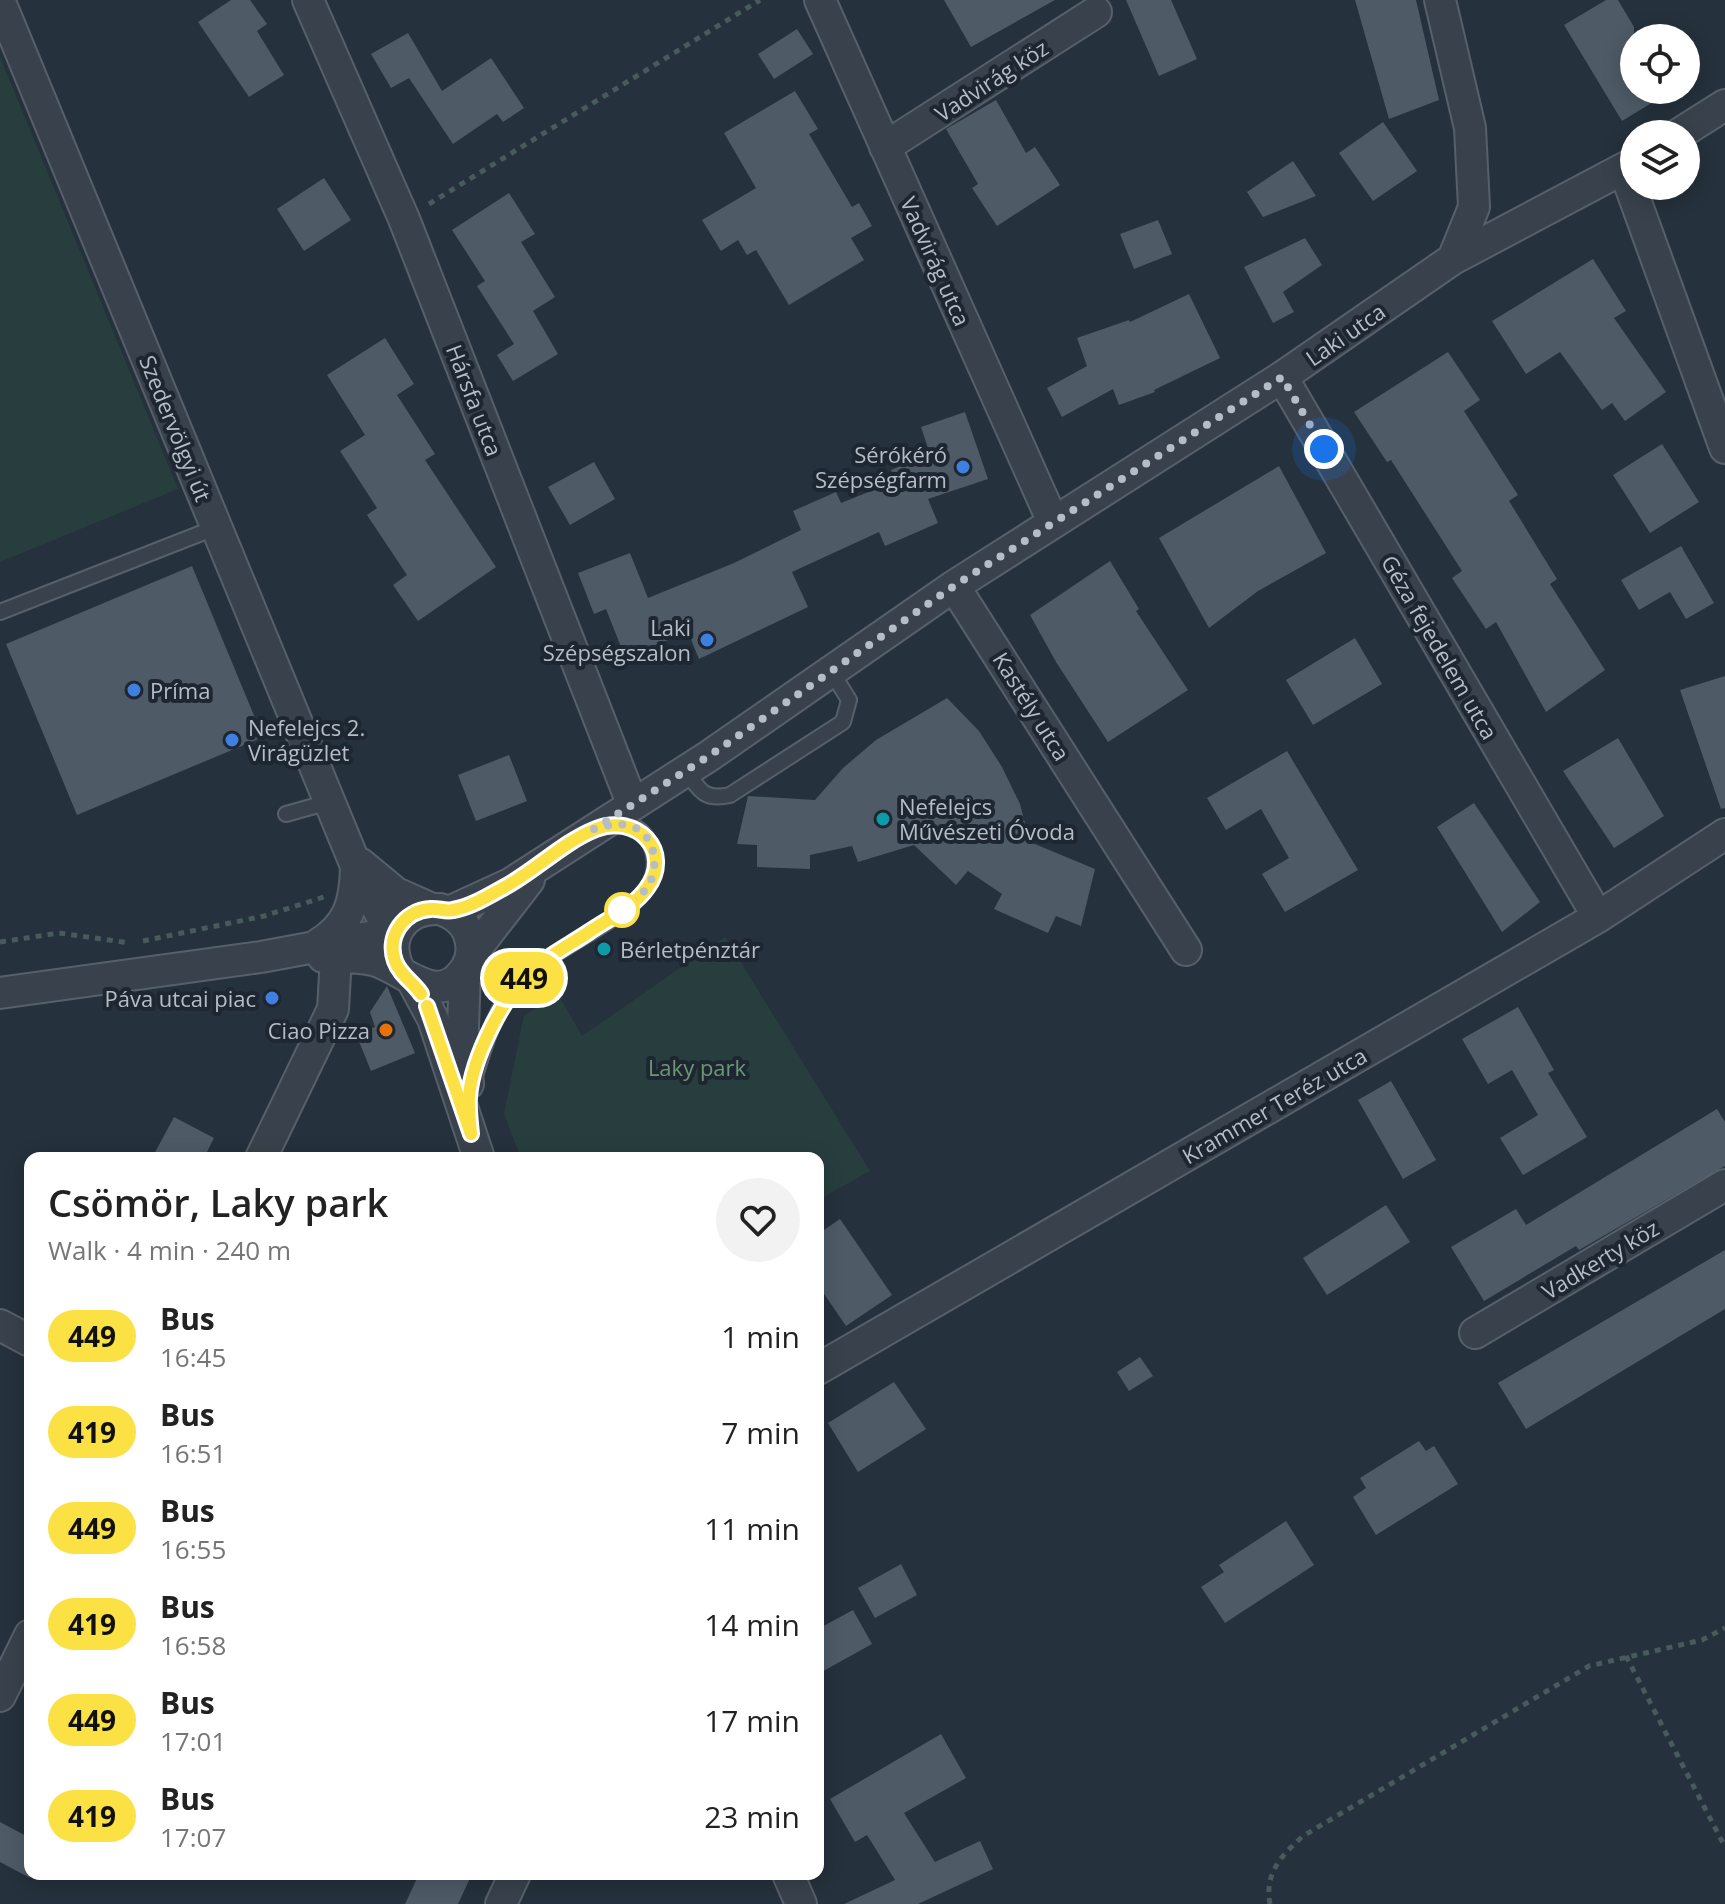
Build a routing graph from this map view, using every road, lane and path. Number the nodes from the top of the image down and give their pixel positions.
1 (308, 0) edge
2 (760, 0) edge
3 (820, 0) edge
4 (1440, 0) edge
5 (0, 2) edge
6 (1096, 12) dead end
7 (1725, 105) edge
8 (1700, 121) edge
9 (885, 147) junction
10 (1620, 171) edge
11 (1641, 200) edge
12 (404, 219) junction
13 (1453, 259) junction
14 (1282, 377) junction
15 (1725, 448) edge
16 (1053, 522) junction
17 (217, 527) junction
18 (954, 586) junction
19 (0, 612) edge
20 (831, 671) junction
21 (686, 770) junction
22 (329, 802) junction
23 (632, 803) junction
24 (286, 814) dead end
25 (594, 829) junction
26 (1725, 834) edge
27 (544, 864) junction
28 (348, 870) junction
29 (440, 910) junction
30 (1598, 917) junction
31 (396, 932) junction
32 (0, 942) edge
33 (1186, 950) dead end
34 (325, 952) junction
35 (468, 963) junction
36 (407, 976) junction
37 (0, 993) edge
38 (506, 999) junction
39 (469, 1095) junction
40 (475, 1146) edge
41 (264, 1152) edge
42 (1725, 1185) edge
43 (0, 1325) edge
44 (1475, 1333) dead end
45 (24, 1338) edge
46 (824, 1366) edge
47 (1725, 1628) edge
48 (24, 1647) edge
49 (1626, 1656) junction
50 (0, 1696) edge
51 (1725, 1847) edge
52 (512, 1880) edge
53 (791, 1880) edge
54 (501, 1904) edge
55 (801, 1904) edge
56 (1270, 1904) edge

1 - 12 street, Hársfa utca
2 - 12 path
3 - 9 street, Vadvirág utca
4 - 13 street
5 - 17 street, Szedervölgyi út
6 - 9 street, Vadvirág köz
7 - 8 street
9 - 16 street, Vadvirág utca
10 - 13 street, Laki utca
11 - 15 street
12 - 23 street, Hársfa utca
13 - 14 street, Laki utca
14 - 16 street, Laki utca
14 - 30 street, Géza fejedelem utca
16 - 18 street, Laki utca
17 - 19 lane
17 - 22 street, Szedervölgyi út
18 - 20 street, Laki utca
18 - 33 street, Kastély utca
20 - 21 street, Laki utca
20 - 21 lane
21 - 23 street, Laki utca
22 - 24 lane
22 - 28 street, Szedervölgyi út
23 - 25 street, Laki utca
25 - 27 street, Laki utca
25 - 38 lane
26 - 30 street, Krammer Teréz utca
27 - 29 street, Laki utca
27 - 35 street, Laki utca
28 - 29 street, Szedervölgyi út
28 - 31 street, Szedervölgyi út
28 - 32 path
28 - 34 street, Szedervölgyi út
29 - 31 street
29 - 35 street
30 - 46 street, Krammer Teréz utca
31 - 34 street
31 - 36 street
34 - 36 street
34 - 37 street
34 - 41 street
35 - 36 street
35 - 38 lane
35 - 39 street
36 - 40 street
38 - 39 lane
39 - 40 street
42 - 44 street, Vadkerty köz
43 - 45 street
47 - 49 path
48 - 50 street
49 - 51 path
49 - 56 path
52 - 54 street
53 - 55 street

